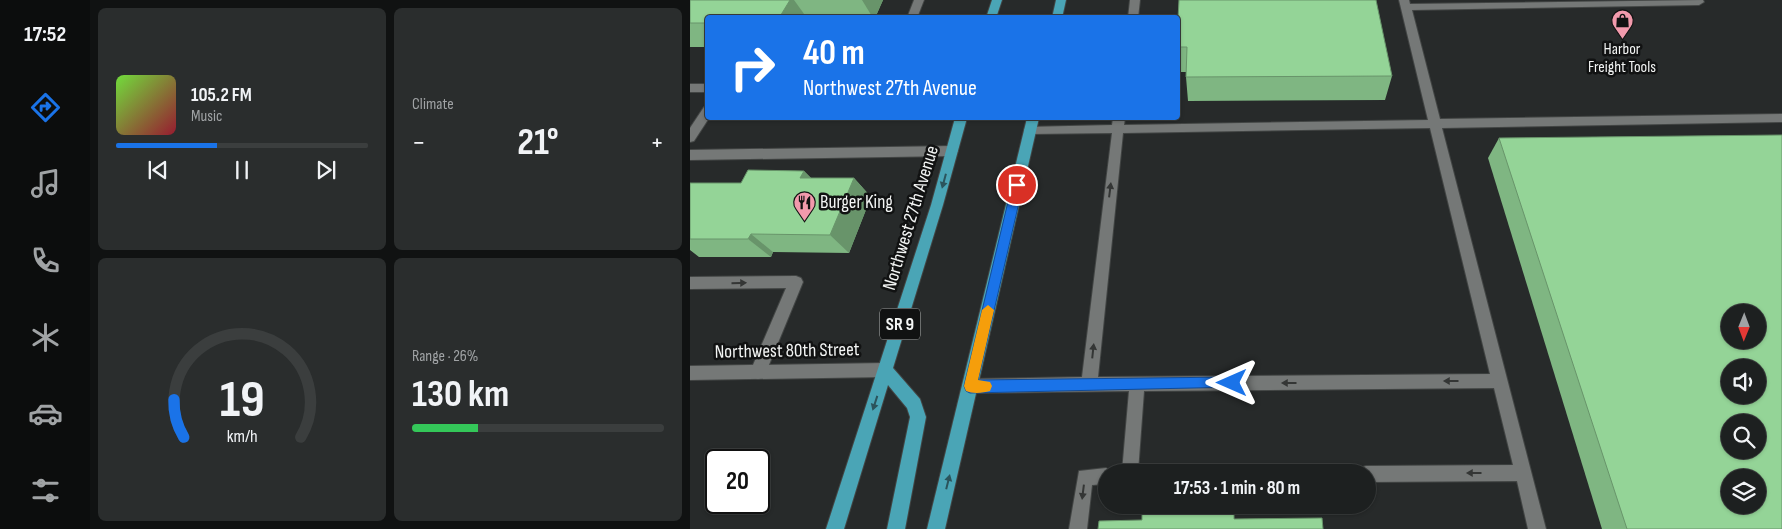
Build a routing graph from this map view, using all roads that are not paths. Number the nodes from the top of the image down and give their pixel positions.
1 (919, 0) edge
2 (997, 0) edge
3 (1061, 0) edge
4 (1135, 0) edge
5 (1699, 2) dead end
6 (1405, 4) edge
7 (913, 15) edge
8 (992, 15) edge
9 (1057, 15) edge
10 (1133, 15) edge
11 (690, 88) edge
12 (705, 88) edge
13 (705, 115) edge
14 (1782, 118) edge
15 (960, 120) edge
16 (1435, 122) junction
17 (1118, 123) edge
18 (1032, 124) edge
19 (690, 138) edge
20 (952, 151) junction
21 (690, 155) edge
22 (690, 283) edge
23 (885, 370) junction
24 (758, 372) junction
25 (690, 373) edge
26 (1500, 381) junction
27 (1090, 384) junction
28 (1137, 384) junction
29 (970, 386) junction
30 (1131, 464) edge
31 (1523, 473) junction
32 (1376, 474) edge
33 (1098, 476) edge
34 (835, 529) edge
35 (896, 529) edge
36 (936, 529) edge
37 (1078, 529) edge
38 (1537, 529) edge

1 - 7 street
2 - 8 main road
3 - 9 main road
4 - 10 street
5 - 6 street
6 - 16 street
11 - 12 street
13 - 19 street
14 - 16 street
15 - 20 main road, Northwest 27th Avenue / SR 9
16 - 17 street
16 - 26 street
17 - 18 street
27 -> 17 street
18 - 29 main road
20 - 21 street
20 -> 23 main road, Northwest 27th Avenue / SR 9
22 -> 24 street
23 - 24 street, Northwest 80th Street
23 -> 34 main road, Northwest 27th Avenue / SR 9
23 - 35 main road
24 - 25 street, Northwest 80th Street
26 -> 28 street
26 - 31 street
27 - 28 street
27 - 29 street
28 - 30 street
36 -> 29 main road
31 -> 32 street
31 - 38 street
33 -> 37 street

